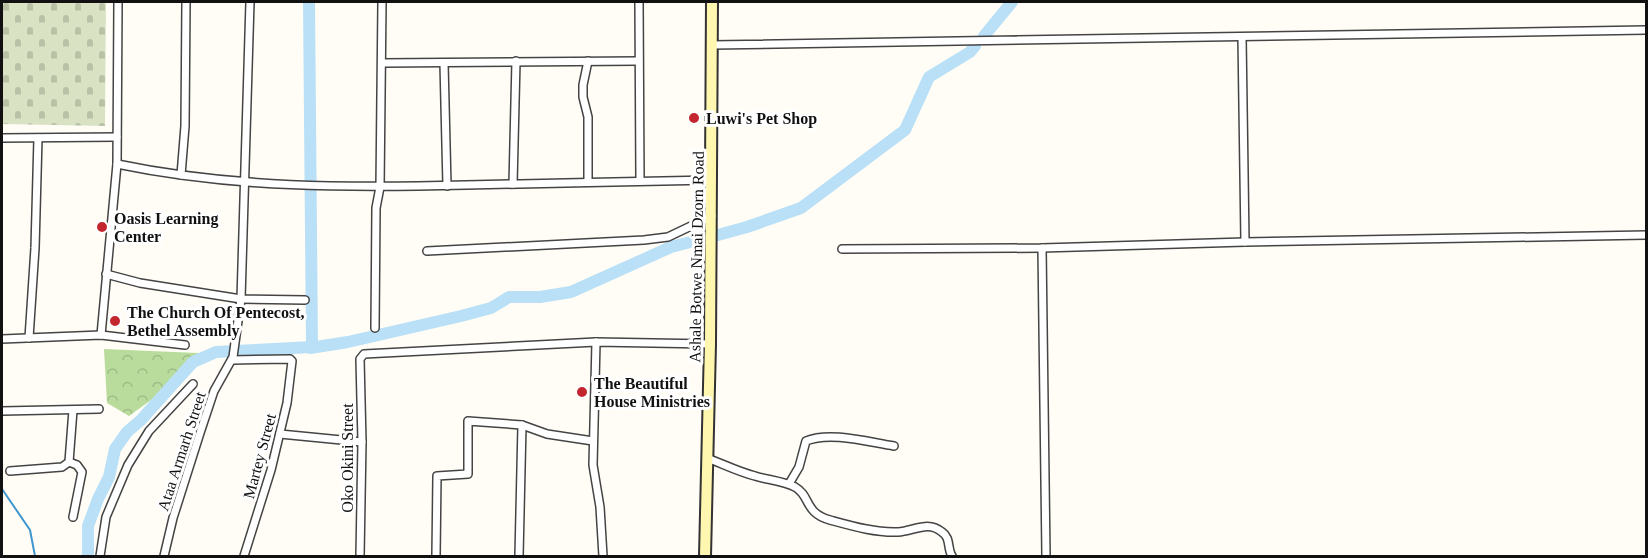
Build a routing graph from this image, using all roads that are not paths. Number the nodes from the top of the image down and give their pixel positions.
1 (118, 2) edge
2 (186, 2) edge
3 (250, 2) edge
4 (382, 2) edge
5 (639, 2) edge
6 (712, 2) edge
7 (1647, 30) edge
8 (1242, 37) junction
9 (712, 45) junction
10 (516, 61) junction
11 (588, 61) junction
12 (638, 61) junction
13 (382, 63) junction
14 (444, 63) junction
15 (117, 137) junction
16 (2, 138) edge
17 (38, 138) junction
18 (117, 164) junction
19 (181, 175) junction
20 (712, 180) junction
21 (640, 181) junction
22 (245, 182) junction
23 (588, 182) junction
24 (513, 184) junction
25 (447, 186) junction
26 (380, 188) junction
27 (712, 216) junction
28 (1647, 235) edge
29 (1245, 242) junction
30 (1042, 248) junction
31 (842, 249) dead end
32 (427, 251) dead end
33 (106, 274) junction
34 (241, 299) junction
35 (305, 300) dead end
36 (375, 328) dead end
37 (101, 335) junction
38 (29, 338) junction
39 (2, 339) edge
40 (596, 342) junction
41 (710, 344) junction
42 (185, 345) dead end
43 (232, 359) junction
44 (193, 384) dead end
45 (72, 410) junction
46 (99, 410) dead end
47 (2, 411) edge
48 (522, 425) junction
49 (280, 434) junction
50 (593, 441) junction
51 (362, 442) junction
52 (894, 446) dead end
53 (707, 458) junction
54 (69, 462) junction
55 (9, 471) dead end
56 (789, 484) junction
57 (707, 512) junction
58 (73, 517) dead end
59 (100, 556) edge
60 (164, 556) edge
61 (244, 556) edge
62 (360, 556) edge
63 (436, 556) edge
64 (519, 556) edge
65 (603, 556) edge
66 (705, 556) edge
67 (711, 556) edge
68 (952, 556) edge
69 (1046, 556) edge

1 - 15 street
2 - 19 street
3 - 22 street
4 - 13 street
5 - 12 street
6 - 9 main road, Ashale Botwe Nmai Dzorn Road
7 - 8 street
8 - 9 street
8 - 29 street
9 - 20 main road, Ashale Botwe Nmai Dzorn Road
10 - 11 street
10 - 14 street
10 - 24 street
11 - 12 street
11 - 23 street
12 - 21 street
13 - 14 street
13 - 26 street
14 - 25 street
15 - 17 street
15 - 18 street
16 - 17 street
17 - 38 street
18 - 19 street
18 - 33 street
19 - 22 street
20 - 21 street
20 - 27 main road, Ashale Botwe Nmai Dzorn Road
21 - 23 street
22 - 26 street
22 - 34 street
23 - 24 street
24 - 25 street
25 - 26 street
26 - 36 street
27 - 32 street
27 - 41 main road, Ashale Botwe Nmai Dzorn Road
28 - 29 street
29 - 30 street
30 - 31 street
30 - 69 street
33 - 34 street
33 - 37 street
34 - 35 street
34 - 43 street
37 - 38 street
37 - 42 street
38 - 39 street
40 - 41 street
40 - 50 street
40 - 51 street, Oko Okini Street
41 - 53 main road, Ashale Botwe Nmai Dzorn Road
43 - 49 street, Martey Street
43 - 60 street, Ataa Armarh Street
44 - 59 street
45 - 46 street
45 - 47 street
45 - 54 street
48 - 50 street
48 - 63 street
48 - 64 street
49 - 51 street
49 - 61 street, Martey Street
50 - 65 street
51 - 62 street, Oko Okini Street
52 - 56 street
53 - 56 street
53 - 57 main road, Ashale Botwe Nmai Dzorn Road
54 - 55 street
54 - 58 street
56 - 68 street
57 - 66 main road, Ashale Botwe Nmai Dzorn Road
57 - 67 main road, Ashale Botwe Nmai Dzorn Road

